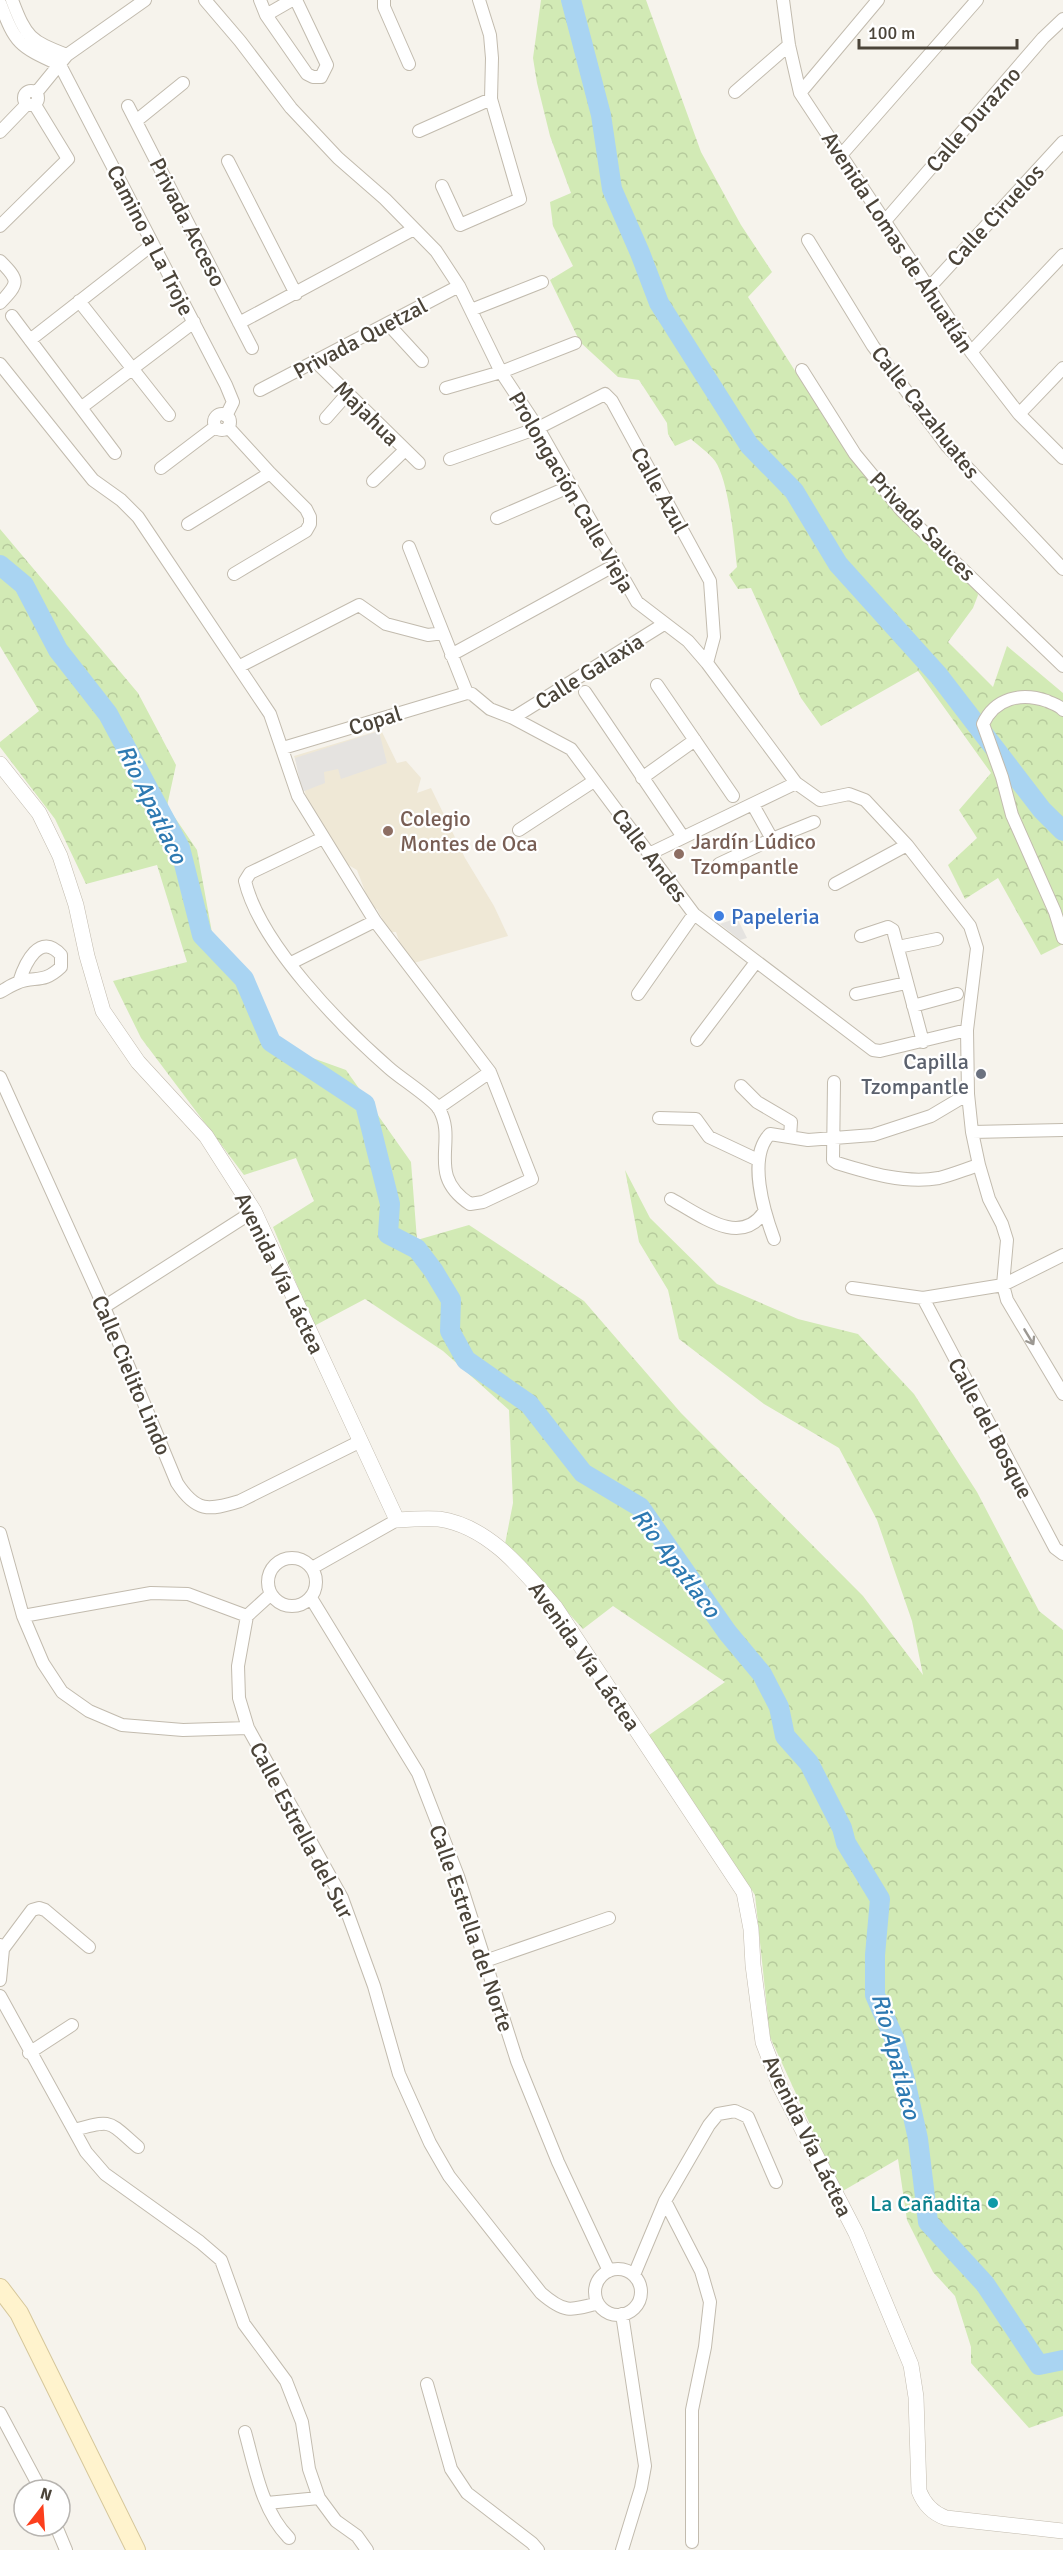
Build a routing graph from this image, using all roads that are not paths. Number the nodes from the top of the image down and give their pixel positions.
1 (12, 0) edge
2 (145, 0) edge
3 (205, 0) edge
4 (260, 0) edge
5 (294, 0) edge
6 (384, 0) edge
7 (479, 0) edge
8 (783, 0) edge
9 (795, 0) edge
10 (878, 0) edge
11 (977, 0) edge
12 (0, 3) edge
13 (785, 14) junction
14 (266, 15) junction
15 (1063, 19) edge
16 (27, 42) junction
17 (789, 45) junction
18 (64, 60) junction
19 (409, 64) dead end
20 (183, 83) dead end
21 (735, 92) dead end
22 (800, 93) junction
23 (491, 99) junction
24 (32, 101) junction
25 (128, 106) dead end
26 (136, 121) junction
27 (419, 130) dead end
28 (0, 132) edge
29 (1063, 142) edge
30 (842, 154) junction
31 (228, 161) dead end
32 (442, 186) dead end
33 (885, 220) junction
34 (0, 226) edge
35 (414, 229) junction
36 (808, 240) dead end
37 (153, 243) junction
38 (1063, 255) edge
39 (0, 261) edge
40 (542, 282) dead end
41 (459, 285) junction
42 (928, 289) junction
43 (296, 294) junction
44 (79, 301) junction
45 (0, 303) edge
46 (471, 310) junction
47 (12, 316) dead end
48 (194, 322) junction
49 (239, 323) junction
50 (388, 324) junction
51 (30, 340) junction
52 (575, 343) dead end
53 (252, 348) dead end
54 (971, 352) junction
55 (422, 361) dead end
56 (316, 362) junction
57 (0, 363) edge
58 (1063, 368) edge
59 (132, 369) junction
60 (802, 370) dead end
61 (501, 372) junction
62 (446, 388) dead end
63 (260, 390) dead end
64 (348, 393) junction
65 (82, 408) junction
66 (1019, 414) junction
67 (169, 415) dead end
68 (326, 418) dead end
69 (227, 421) junction
70 (538, 428) junction
71 (405, 450) junction
72 (115, 453) dead end
73 (1063, 458) edge
74 (450, 459) dead end
75 (418, 463) dead end
76 (161, 468) dead end
77 (270, 473) junction
78 (373, 481) dead end
79 (571, 486) junction
80 (498, 518) dead end
81 (188, 524) dead end
82 (409, 547) dead end
83 (615, 565) junction
84 (1063, 569) edge
85 (234, 574) dead end
86 (664, 624) junction
87 (443, 633) junction
88 (451, 655) junction
89 (707, 663) junction
90 (240, 666) junction
91 (1063, 666) edge
92 (657, 684) dead end
93 (585, 692) dead end
94 (467, 693) junction
95 (1063, 710) edge
96 (513, 718) junction
97 (695, 740) junction
98 (283, 748) junction
99 (0, 764) edge
100 (642, 778) junction
101 (594, 781) junction
102 (796, 783) junction
103 (733, 796) dead end
104 (753, 805) junction
105 (814, 822) dead end
106 (519, 830) dead end
107 (683, 837) junction
108 (323, 838) junction
109 (772, 839) junction
110 (908, 845) junction
111 (649, 854) junction
112 (718, 864) dead end
113 (835, 884) dead end
114 (694, 914) junction
115 (375, 921) junction
116 (861, 936) dead end
117 (1063, 938) edge
118 (937, 939) dead end
119 (898, 947) junction
120 (756, 962) junction
121 (291, 963) junction
122 (19, 982) dead end
123 (906, 983) junction
124 (0, 992) edge
125 (638, 994) dead end
126 (856, 994) dead end
127 (957, 994) dead end
128 (913, 1006) junction
129 (967, 1030) junction
130 (697, 1040) dead end
131 (923, 1042) junction
132 (490, 1072) junction
133 (0, 1077) edge
134 (834, 1082) dead end
135 (741, 1086) dead end
136 (968, 1094) junction
137 (438, 1108) junction
138 (659, 1118) dead end
139 (1063, 1130) edge
140 (972, 1132) junction
141 (790, 1137) junction
142 (834, 1138) junction
143 (758, 1160) junction
144 (979, 1165) junction
145 (671, 1199) dead end
146 (254, 1211) junction
147 (764, 1212) junction
148 (774, 1239) dead end
149 (1063, 1256) edge
150 (1003, 1285) junction
151 (852, 1288) dead end
152 (923, 1298) junction
153 (104, 1307) junction
154 (1063, 1394) edge
155 (361, 1441) junction
156 (397, 1520) junction
157 (0, 1533) edge
158 (1063, 1554) edge
159 (312, 1568) junction
160 (271, 1594) junction
161 (311, 1598) junction
162 (23, 1616) junction
163 (247, 1616) junction
164 (248, 1728) junction
165 (609, 1918) dead end
166 (2, 1947) edge
167 (89, 1947) dead end
168 (485, 1961) junction
169 (0, 1980) edge
170 (0, 1996) edge
171 (72, 2025) dead end
172 (29, 2053) junction
173 (74, 2130) junction
174 (138, 2146) dead end
175 (776, 2182) dead end
176 (664, 2201) junction
177 (609, 2271) junction
178 (634, 2275) junction
179 (0, 2288) edge
180 (598, 2303) junction
181 (622, 2314) junction
182 (427, 2384) dead end
183 (0, 2413) edge
184 (245, 2432) dead end
185 (35, 2478) edge
186 (319, 2498) junction
187 (267, 2503) junction
188 (1063, 2531) edge
189 (289, 2538) dead end
190 (692, 2542) dead end
191 (136, 2550) edge
192 (367, 2550) edge
193 (538, 2550) edge
194 (622, 2550) edge

1 - 16 street
2 - 18 street
3 - 35 street, Prolongación Calle Vieja
4 - 14 street
5 - 14 street
5 - 14 street
6 - 19 street
7 - 23 street
8 - 13 street, Avenida Lomas de Ahuatlán
9 - 13 street
10 - 22 street
11 - 30 street
12 - 16 street
13 - 17 street, Avenida Lomas de Ahuatlán
15 - 33 street, Calle Durazno
16 - 18 street
17 - 21 street
17 - 22 street, Avenida Lomas de Ahuatlán
18 - 24 street
18 - 37 street, Camino a La Troje
20 - 26 street
22 - 30 street, Avenida Lomas de Ahuatlán
23 - 27 street
23 - 32 street
24 - 28 street
24 - 34 street
25 - 26 street, Privada Acceso
26 - 49 street, Privada Acceso
29 - 42 street, Calle Ciruelos
30 - 33 street, Avenida Lomas de Ahuatlán
31 - 43 street
33 - 42 street, Avenida Lomas de Ahuatlán
35 - 41 street, Prolongación Calle Vieja
35 - 43 street
36 - 84 street, Calle Cazahuates
37 - 44 street
37 - 48 street, Camino a La Troje
38 - 54 street
39 - 45 street
40 - 46 street
41 - 46 street, Prolongación Calle Vieja
41 - 50 street, Privada Quetzal
42 - 54 street, Avenida Lomas de Ahuatlán
43 - 49 street
44 - 51 street
44 - 59 street
46 - 61 street, Prolongación Calle Vieja
47 - 51 street
48 - 59 street
48 - 69 street, Camino a La Troje
49 - 53 street, Privada Acceso
50 - 55 street
50 - 56 street, Privada Quetzal
51 - 65 street
52 - 61 street
54 - 66 street, Avenida Lomas de Ahuatlán
56 - 63 street, Privada Quetzal
56 - 64 street, Majahua
57 - 90 street
58 - 66 street
59 - 65 street
59 - 67 street
60 - 91 street, Privada Sauces
61 - 62 street
61 - 70 street, Prolongación Calle Vieja
64 - 68 street
64 - 71 street, Majahua
65 - 72 street
66 - 73 street, Avenida Lomas de Ahuatlán
69 - 76 street
69 - 77 street
70 - 74 street
70 - 79 street, Prolongación Calle Vieja
70 - 89 street, Calle Azul
71 - 75 street, Majahua
71 - 78 street
77 - 81 street
77 - 85 street
79 - 80 street
79 - 83 street, Prolongación Calle Vieja
82 - 87 street
83 - 86 street, Prolongación Calle Vieja
83 - 88 street
86 - 89 street, Prolongación Calle Vieja
86 - 96 street, Calle Galaxia
87 - 88 street
87 - 90 street
88 - 94 street
89 - 102 street, Prolongación Calle Vieja
90 - 98 street
92 - 97 street
93 - 100 street
94 - 96 street, Calle Andes
94 - 98 street, Copal
95 - 117 street
96 - 101 street, Calle Andes
97 - 100 street
97 - 103 street
98 - 108 street
99 - 146 street, Avenida Vía Láctea
100 - 107 street
101 - 106 street
101 - 111 street, Calle Andes
102 - 104 street
102 - 110 street, Prolongación Calle Vieja
104 - 107 street
104 - 109 street
105 - 109 street
107 - 111 street
108 - 115 street
108 - 121 street
109 - 112 street
110 - 113 street
110 - 129 street, Prolongación Calle Vieja
111 - 114 street, Calle Andes
114 - 120 street, Calle Andes
114 - 125 street
115 - 121 street
115 - 132 street
116 - 119 street
118 - 119 street
119 - 123 street
120 - 130 street
120 - 131 street, Calle Andes
121 - 137 street
122 - 124 street
123 - 126 street
123 - 128 street
127 - 128 street
128 - 131 street
129 - 131 street, Calle Andes
129 - 136 street, Prolongación Calle Vieja
132 - 137 street
132 - 137 street
133 - 153 street, Calle Cielito Lindo
134 - 142 street
135 - 141 street
136 - 140 street, Prolongación Calle Vieja
136 - 142 street
138 - 143 street
139 - 140 street
140 - 144 street, Prolongación Calle Vieja
141 - 142 street
141 - 143 street
142 - 144 street
143 - 147 street
144 - 150 street, Prolongación Calle Vieja
145 - 147 street
146 - 153 street
146 - 155 street, Avenida Vía Láctea
147 - 148 street
149 - 150 street
150 - 152 street
150 -> 154 street
151 - 152 street
152 - 158 street, Calle del Bosque
153 - 155 street, Calle Cielito Lindo
155 - 156 street, Avenida Vía Láctea
156 - 159 street
156 - 188 street, Avenida Vía Láctea
157 - 162 street, Calle Estrella del Sur
159 - 160 street
159 - 161 street
160 - 161 street
160 - 163 street
161 - 168 street, Calle Estrella del Norte
162 - 163 street
162 - 164 street, Calle Estrella del Sur
163 - 164 street
164 - 180 street, Calle Estrella del Sur
165 - 168 street
166 - 167 street
166 - 169 street
168 - 177 street, Calle Estrella del Norte
170 - 172 street
171 - 172 street
172 - 173 street
173 - 174 street
173 - 186 street
175 - 176 street
176 - 178 street
176 - 190 street
177 - 178 street
177 - 180 street
178 - 181 street
179 - 191 main road
180 - 181 street
181 - 194 street
182 - 193 street
183 - 185 street
184 - 187 street
186 - 187 street
186 - 192 street
187 - 189 street

